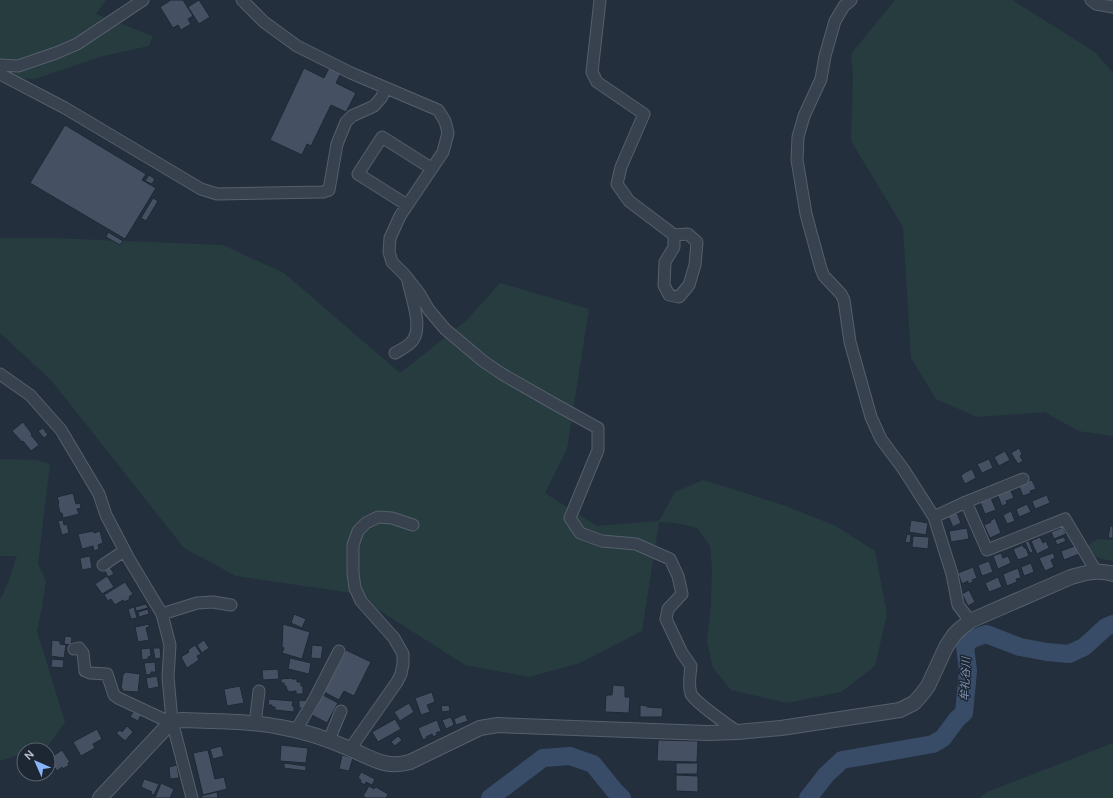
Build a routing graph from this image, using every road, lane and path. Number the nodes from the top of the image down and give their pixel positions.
1 (143, 0) edge
2 (242, 0) edge
3 (600, 0) edge
4 (851, 0) edge
5 (1091, 0) edge
6 (1113, 7) edge
7 (0, 65) edge
8 (0, 74) edge
9 (386, 88) junction
10 (432, 168) junction
11 (407, 205) junction
12 (674, 234) junction
13 (406, 276) junction
14 (395, 352) dead end
15 (0, 374) edge
16 (1023, 479) dead end
17 (966, 502) junction
18 (934, 517) junction
19 (412, 526) dead end
20 (124, 551) junction
21 (103, 564) dead end
22 (1096, 571) junction
23 (1113, 574) edge
24 (231, 605) dead end
25 (162, 614) junction
26 (970, 621) junction
27 (74, 649) dead end
28 (339, 651) dead end
29 (259, 691) dead end
30 (341, 711) dead end
31 (172, 721) junction
32 (255, 724) junction
33 (296, 730) junction
34 (738, 732) junction
35 (329, 740) junction
36 (350, 749) junction
37 (100, 798) edge
38 (192, 798) edge

1 - 7 street
2 - 9 street
3 - 12 street
4 - 18 street
5 - 6 street
8 - 9 street
9 - 10 street
10 - 11 street
10 - 11 street
11 - 13 street
12 - 12 street
13 - 14 street
13 - 34 street
15 - 20 street
16 - 17 street
17 - 18 street
17 - 22 street
18 - 26 street
19 - 36 street
20 - 21 street
20 - 25 street
22 - 23 street
22 - 26 street
24 - 25 street
25 - 31 street
26 - 34 street
27 - 31 street
28 - 33 street
29 - 32 street
30 - 35 street
31 - 32 street
31 - 37 street
31 - 38 street
32 - 33 street
33 - 35 street
34 - 36 street
35 - 36 street

